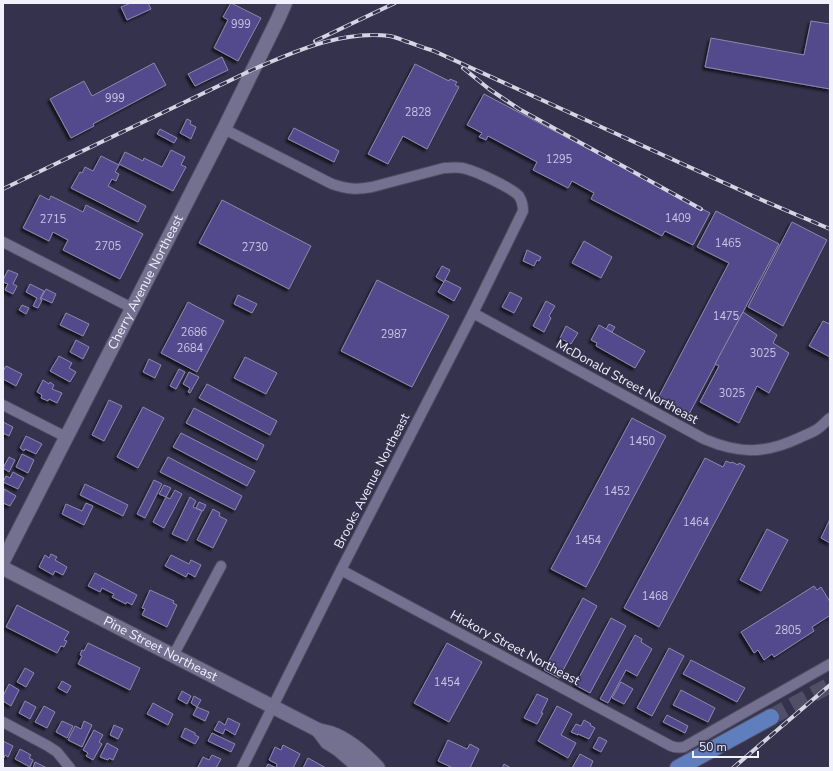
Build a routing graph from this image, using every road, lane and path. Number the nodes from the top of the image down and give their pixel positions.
1 (284, 3) edge
2 (224, 129) junction
3 (3, 242) edge
4 (132, 308) junction
5 (472, 313) junction
6 (3, 405) edge
7 (830, 418) edge
8 (66, 437) junction
9 (3, 561) edge
10 (221, 566) dead end
11 (3, 568) edge
12 (341, 570) junction
13 (173, 656) junction
14 (830, 664) edge
15 (272, 707) junction
16 (771, 718) tunnel mouth
17 (3, 722) edge
18 (318, 730) junction
19 (70, 768) edge
20 (242, 768) edge
21 (360, 768) edge
22 (378, 768) edge
23 (678, 768) edge

1 - 2 main road, Cherry Avenue Northeast
2 - 4 main road, Cherry Avenue Northeast
2 - 5 street, Brooks Avenue Northeast
3 - 4 street
4 - 8 main road, Cherry Avenue Northeast
5 - 7 street, McDonald Street Northeast
5 - 12 street, Brooks Avenue Northeast
6 - 8 street
8 - 9 main road, Cherry Avenue Northeast
10 - 13 street
11 - 13 main road, Pine Street Northeast
12 - 14 street, Hickory Street Northeast
12 - 15 street, Brooks Avenue Northeast
13 - 15 main road, Pine Street Northeast
15 - 18 main road, Pine Street Northeast
15 - 20 street, Brooks Avenue Northeast
16 - 23 main road
17 - 19 street
18 - 21 main road, Pine Street Northeast
18 - 22 main road, Pine Street Northeast

